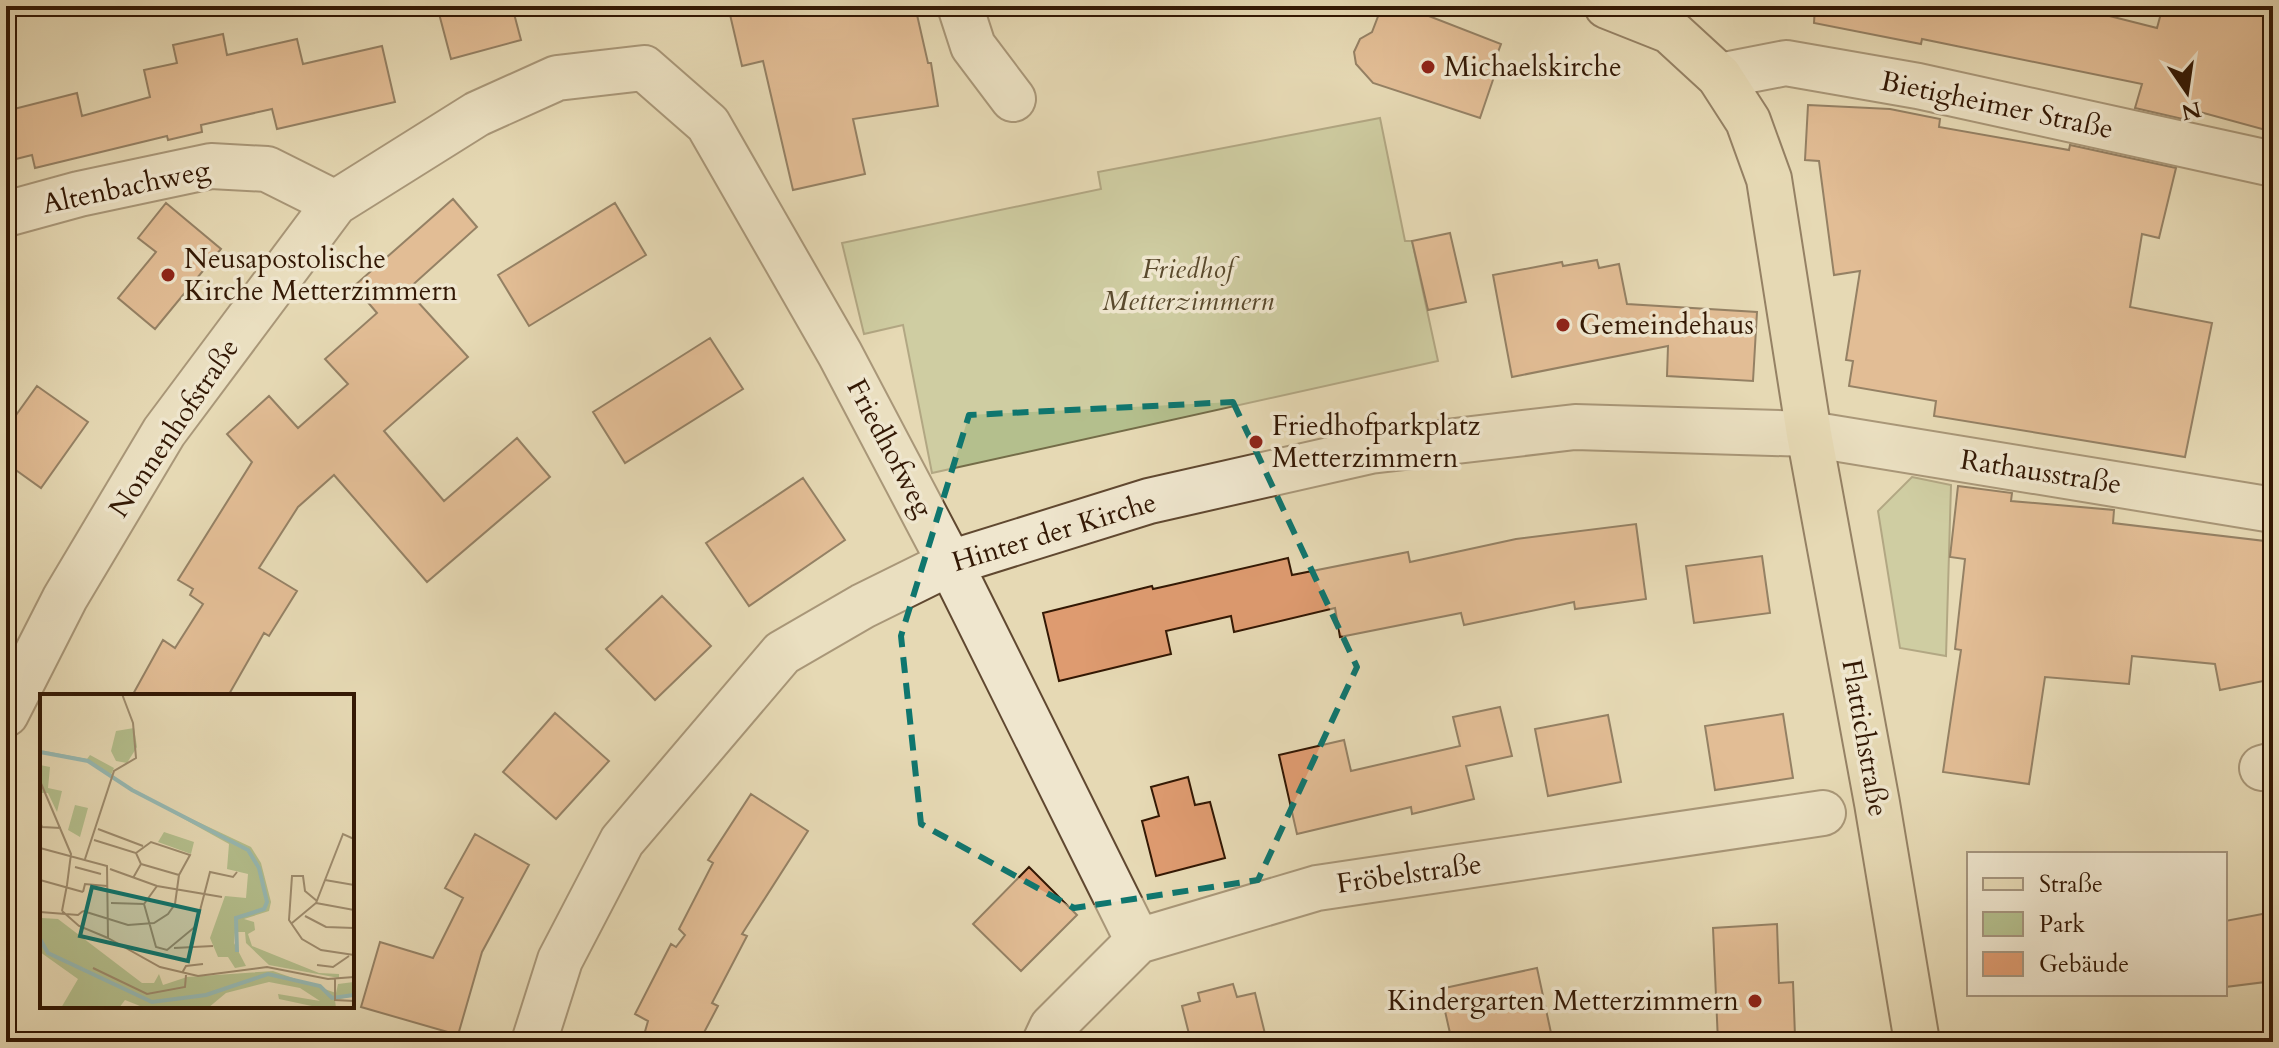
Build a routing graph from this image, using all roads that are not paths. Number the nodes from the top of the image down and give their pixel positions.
1 (960, 6) edge
2 (1607, 6) edge
3 (644, 68) joint
4 (1719, 76) junction
5 (1013, 99) dead end
6 (2273, 164) edge
7 (335, 203) junction
8 (6, 214) edge
9 (1809, 434) junction
10 (2273, 510) edge
11 (950, 563) junction
12 (6, 714) edge
13 (1823, 813) dead end
14 (1138, 941) junction
15 (534, 1042) edge
16 (1045, 1042) edge
17 (1917, 1042) edge

1 - 5 street
2 - 4 main road
3 - 7 street, Nonnenhofstraße
3 - 11 street, Friedhofweg
4 - 6 street, Bietigheimer Straße
4 - 9 main road
7 - 8 street, Altenbachweg
7 - 12 street, Nonnenhofstraße
9 - 10 street, Rathausstraße
9 - 11 street, Hinter der Kirche
9 - 17 main road, Flattichstraße
11 - 14 street, Friedhofweg
11 - 15 street, Hinter der Kirche
13 - 14 street, Fröbelstraße
14 - 16 street, Fröbelstraße

